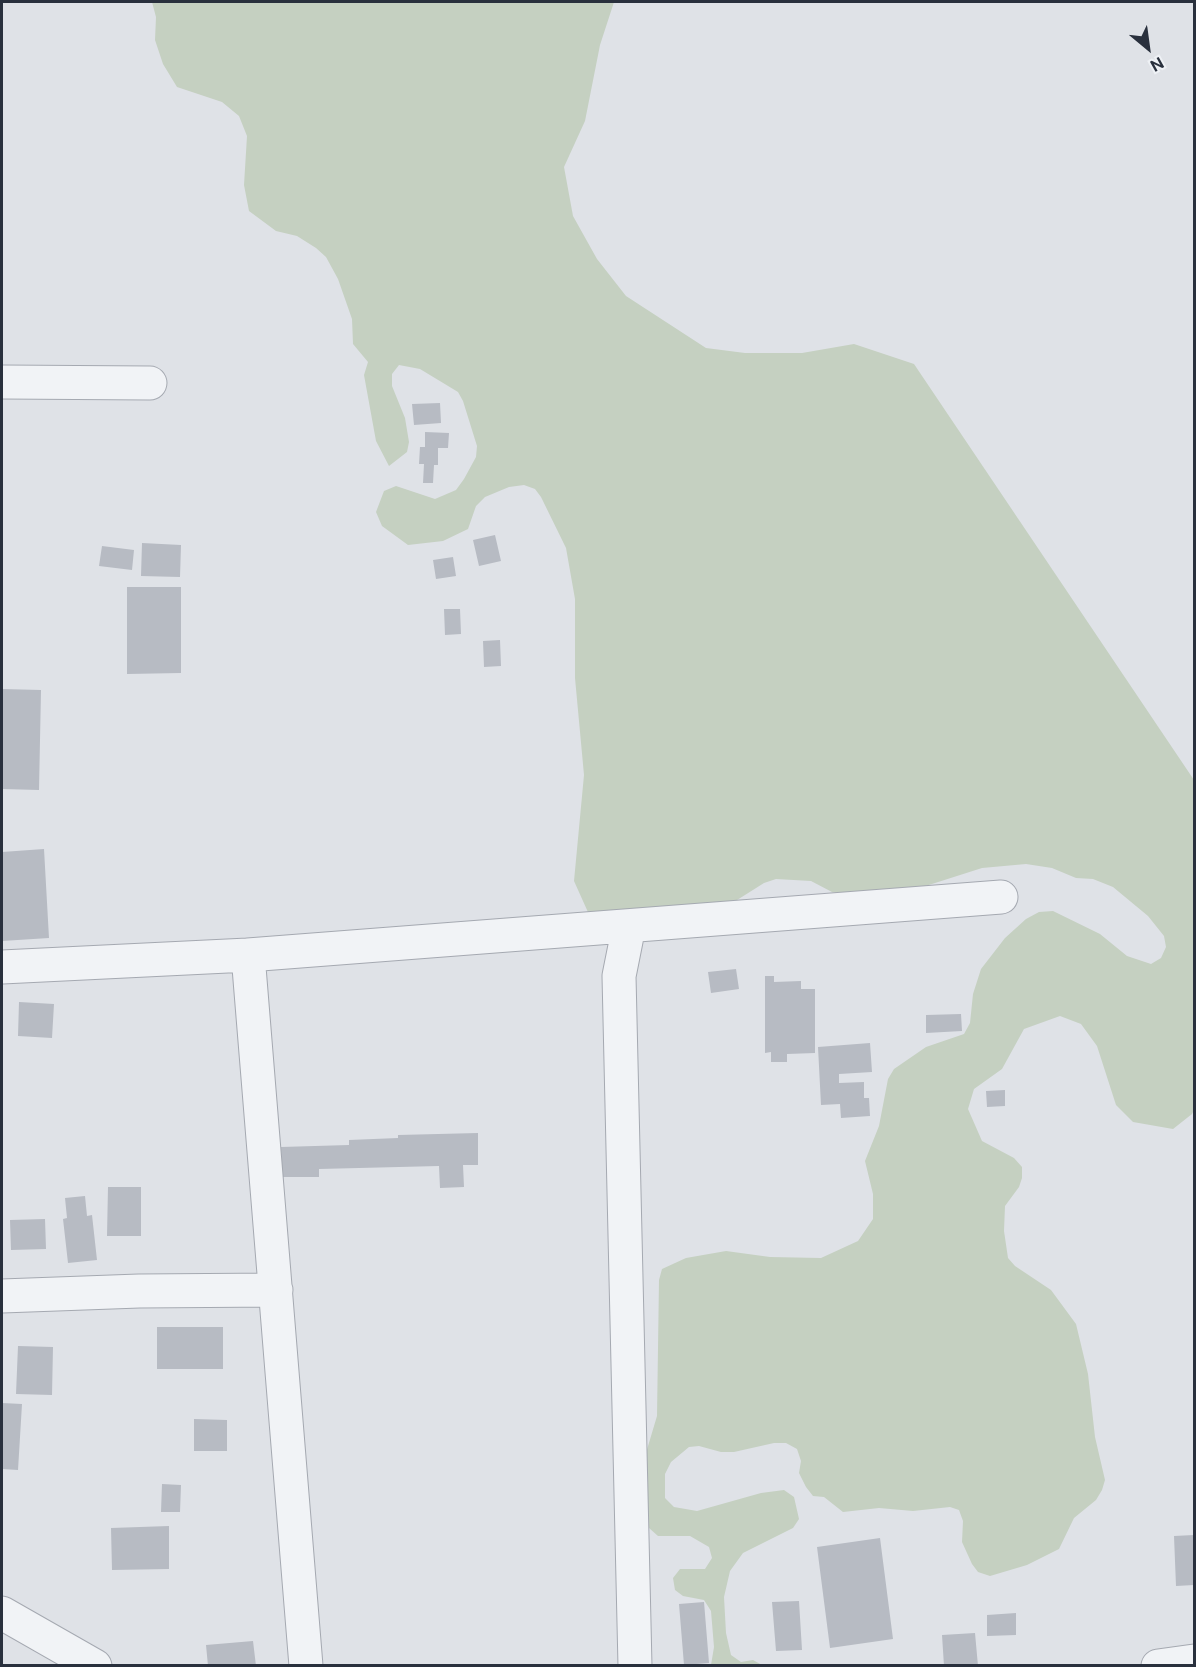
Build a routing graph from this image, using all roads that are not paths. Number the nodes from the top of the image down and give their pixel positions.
1 (2, 382) edge
2 (150, 383) dead end
3 (1001, 897) dead end
4 (629, 926) junction
5 (248, 955) junction
6 (2, 967) edge
7 (276, 1290) junction
8 (2, 1296) edge
9 (2, 1613) edge
10 (1194, 1661) edge
11 (95, 1665) edge
12 (306, 1665) edge
13 (635, 1665) edge
14 (1158, 1665) edge

1 - 2 street
3 - 4 street
4 - 5 street
4 - 13 street
5 - 6 street
5 - 7 street
7 - 8 street
7 - 12 street
9 - 11 street
10 - 14 street

